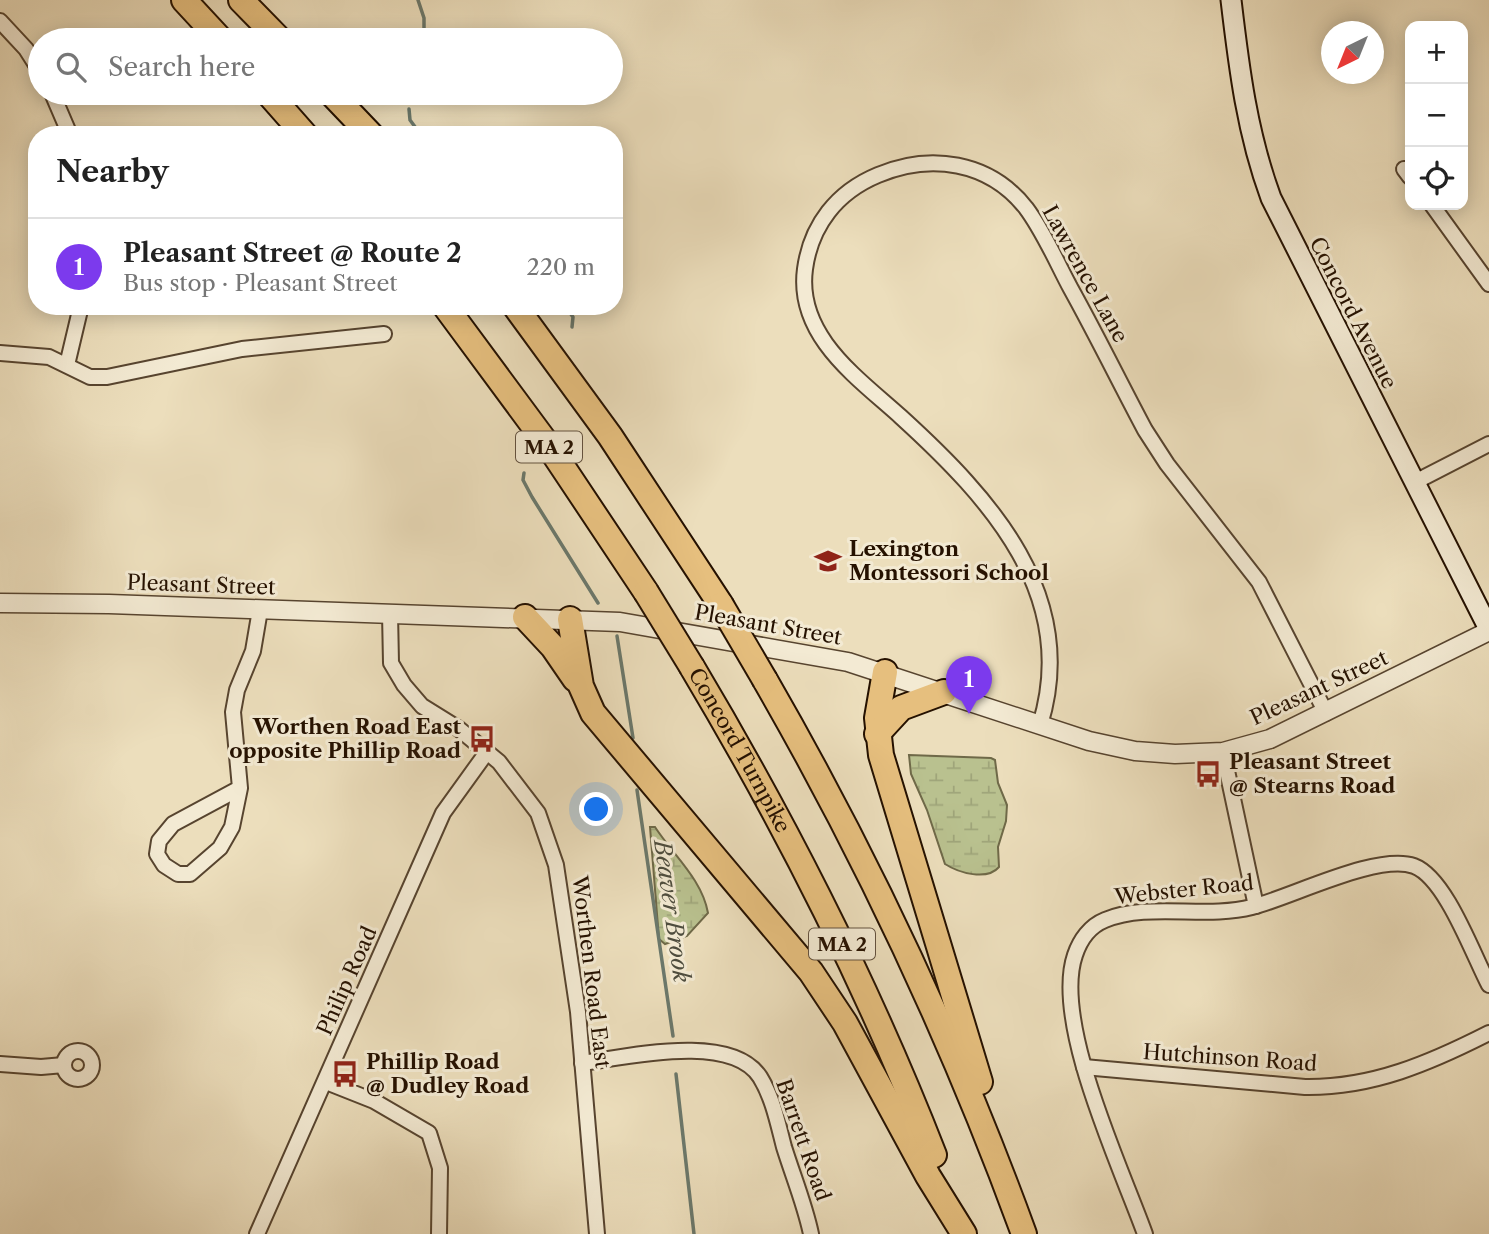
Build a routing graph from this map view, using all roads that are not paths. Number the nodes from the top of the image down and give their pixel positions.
1 (184, 0) edge
2 (241, 0) edge
3 (1231, 0) edge
4 (0, 21) edge
5 (210, 28) edge
6 (268, 28) edge
7 (28, 52) edge
8 (56, 105) edge
9 (279, 105) edge
10 (342, 105) edge
11 (66, 126) edge
12 (297, 126) edge
13 (362, 126) edge
14 (1436, 210) edge
15 (1489, 284) edge
16 (78, 315) edge
17 (451, 315) edge
18 (522, 315) edge
19 (384, 334) dead end
20 (0, 353) edge
21 (67, 365) junction
22 (1489, 444) edge
23 (1415, 482) junction
24 (0, 603) edge
25 (260, 610) junction
26 (390, 613) junction
27 (525, 617) junction
28 (570, 618) junction
29 (1489, 630) edge
30 (885, 672) junction
31 (582, 689) junction
32 (944, 692) junction
33 (1326, 713) junction
34 (1040, 726) junction
35 (877, 734) junction
36 (487, 752) junction
37 (1223, 752) junction
38 (240, 788) junction
39 (1256, 906) junction
40 (1489, 985) edge
41 (1489, 1033) edge
42 (582, 1063) junction
43 (0, 1064) edge
44 (64, 1065) dead end
45 (1084, 1067) junction
46 (326, 1082) junction
47 (997, 1161) junction
48 (257, 1234) edge
49 (439, 1234) edge
50 (597, 1234) edge
51 (811, 1234) edge
52 (964, 1234) edge
53 (1024, 1234) edge
54 (1145, 1234) edge

1 - 5 highway
2 - 6 highway
3 - 23 main road, Concord Avenue
4 - 7 street
8 - 11 street
9 - 12 highway
10 - 13 highway
14 - 15 street
16 - 21 street
17 - 52 highway, Concord Turnpike / MA 2, bridge
18 - 47 highway, MA 2, bridge
19 - 21 street
20 - 21 street
22 - 23 street
23 - 29 main road, Concord Avenue
24 - 25 street, Pleasant Street
25 - 26 street, Pleasant Street
25 - 38 street
26 - 27 street, Pleasant Street
26 - 36 street, Worthen Road East
27 - 28 street, Pleasant Street
27 - 31 highway
28 - 30 street, Pleasant Street
28 - 31 highway
29 - 33 street, Pleasant Street
30 - 32 street, Pleasant Street
30 - 35 highway
31 - 52 highway
32 - 34 street, Pleasant Street
32 - 35 highway
33 - 34 street, Lawrence Lane
33 - 37 street, Pleasant Street
34 - 37 street, Pleasant Street
35 - 47 highway
36 - 42 street, Worthen Road East
36 - 46 street, Philip Road
37 - 39 street
38 - 38 street
39 - 40 street, Webster Road
39 - 45 street, Webster Road
41 - 45 street, Hutchinson Road
42 - 50 street, Worthen Road East
42 - 51 street, Barrett Road
43 - 44 street
45 - 54 street, Webster Road
46 - 48 street, Philip Road
46 - 49 street
47 - 53 highway, MA 2

